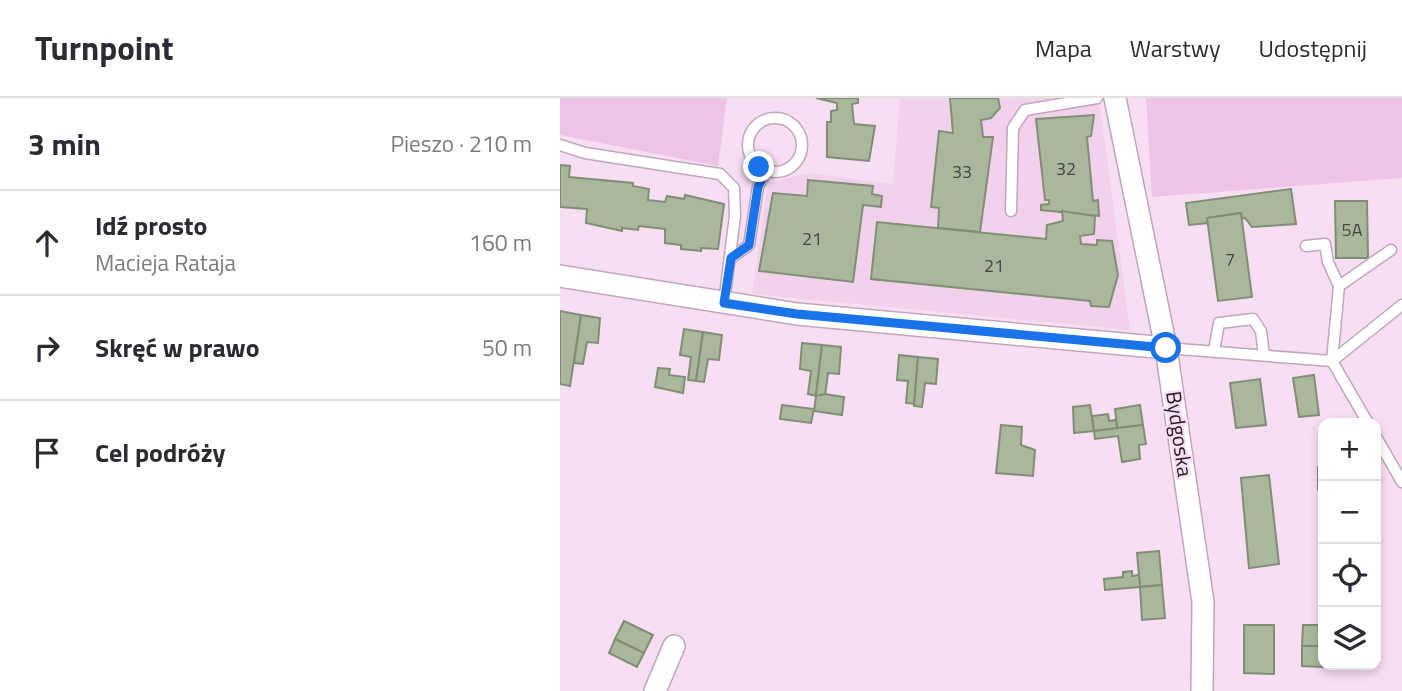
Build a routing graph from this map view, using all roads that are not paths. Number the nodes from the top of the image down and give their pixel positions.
1 (1097, 98) edge
2 (1115, 98) edge
3 (560, 145) edge
4 (766, 171) junction
5 (1011, 211) dead end
6 (1306, 246) dead end
7 (1391, 250) dead end
8 (731, 258) junction
9 (560, 276) edge
10 (1339, 286) junction
11 (724, 303) junction
12 (1402, 305) edge
13 (1166, 348) junction
14 (1214, 351) junction
15 (1264, 355) junction
16 (1332, 360) junction
17 (1365, 418) edge
18 (1381, 446) edge
19 (1402, 482) edge
20 (674, 646) dead end
21 (655, 691) edge
22 (1202, 691) edge

1 - 5 lane
2 - 13 street, Bydgoska
3 - 8 lane
4 - 4 lane
4 - 8 lane
6 - 10 lane
7 - 10 lane
8 - 11 lane
9 - 11 street
10 - 16 lane
11 - 13 street
12 - 16 lane
13 - 14 lane
13 - 22 street, Bydgoska
14 - 15 lane
14 - 15 lane
15 - 16 lane
16 - 17 lane
18 - 19 lane
20 - 21 street

